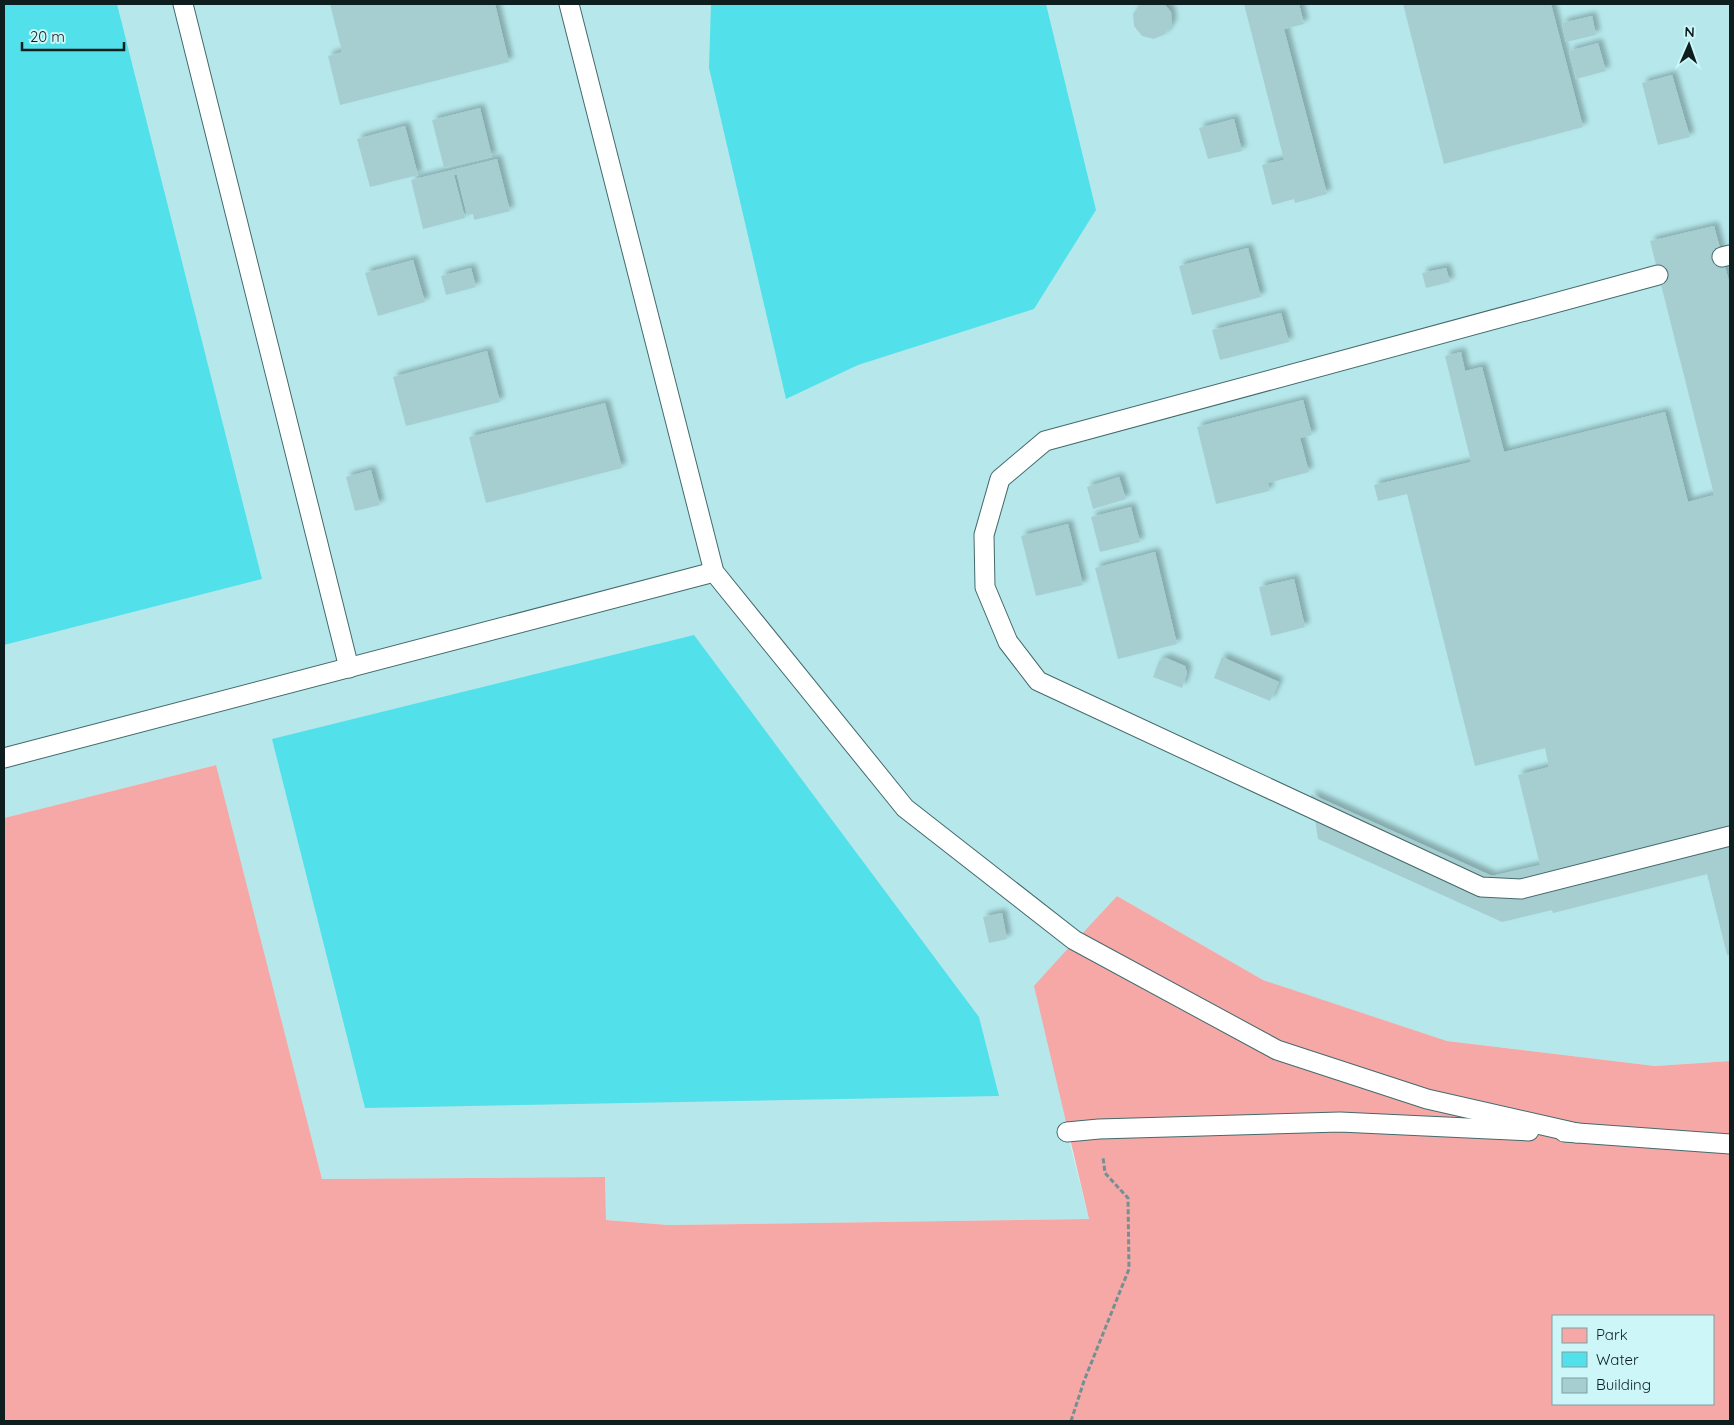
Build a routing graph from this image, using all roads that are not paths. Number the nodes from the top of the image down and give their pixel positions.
1 (183, 4) edge
2 (569, 4) edge
3 (1658, 276) dead end
4 (714, 572) junction
5 (349, 668) junction
6 (4, 758) edge
7 (1730, 836) edge
8 (1067, 1132) dead end
9 (1577, 1133) junction
10 (1730, 1144) edge

1 - 5 lane
2 - 4 lane
3 - 7 lane
4 - 5 lane
4 - 9 lane
5 - 6 lane
8 - 9 lane
9 - 10 lane

